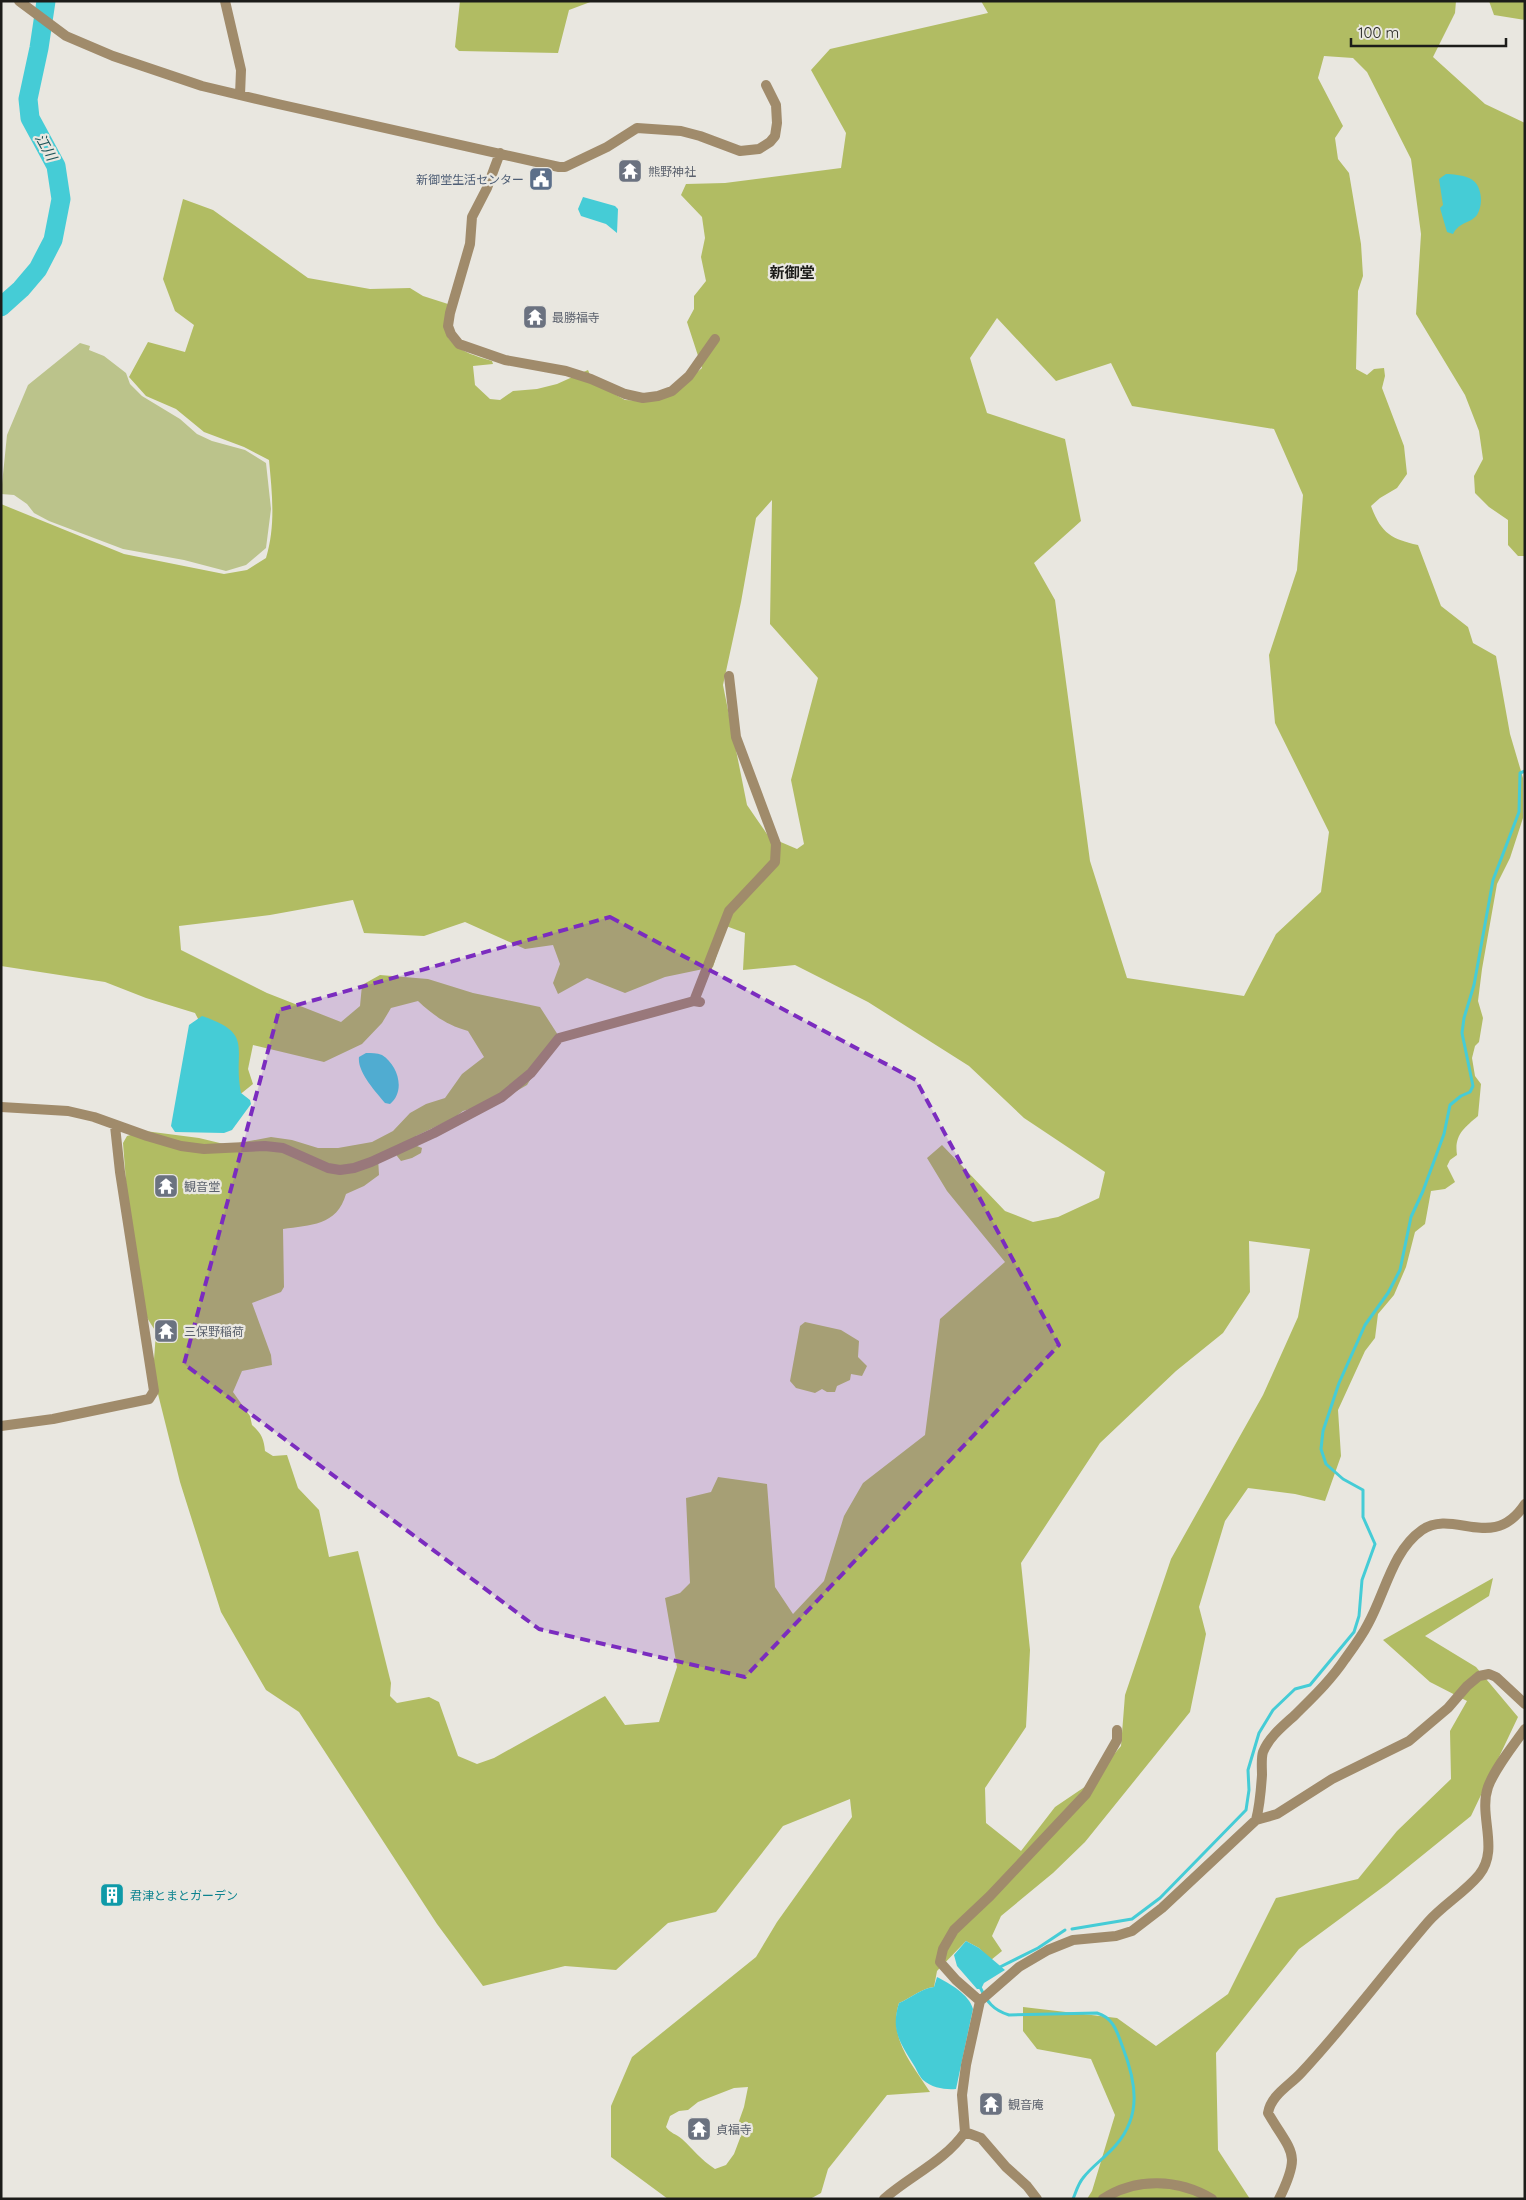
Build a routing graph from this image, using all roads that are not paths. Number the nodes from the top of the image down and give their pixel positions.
1 (19, 1) edge
2 (225, 1) edge
3 (766, 86) dead end
4 (240, 95) junction
5 (500, 153) junction
6 (715, 339) dead end
7 (729, 676) dead end
8 (1, 1107) edge
9 (115, 1126) junction
10 (1, 1426) edge
11 (1525, 1504) edge
12 (1525, 1704) edge
13 (1525, 1729) edge
14 (1117, 1730) dead end
15 (1256, 1820) junction
16 (984, 1998) junction
17 (965, 2132) junction
18 (884, 2199) edge
19 (1037, 2199) edge
20 (1103, 2199) edge
21 (1212, 2199) edge
22 (1279, 2199) edge

1 - 4 street
2 - 4 street
3 - 5 street
4 - 5 street
5 - 6 street
7 - 9 street
8 - 9 street
9 - 10 street
11 - 15 street
12 - 15 street
13 - 22 street
14 - 16 street
15 - 16 street
16 - 17 street
17 - 18 street
17 - 19 street
20 - 21 street

